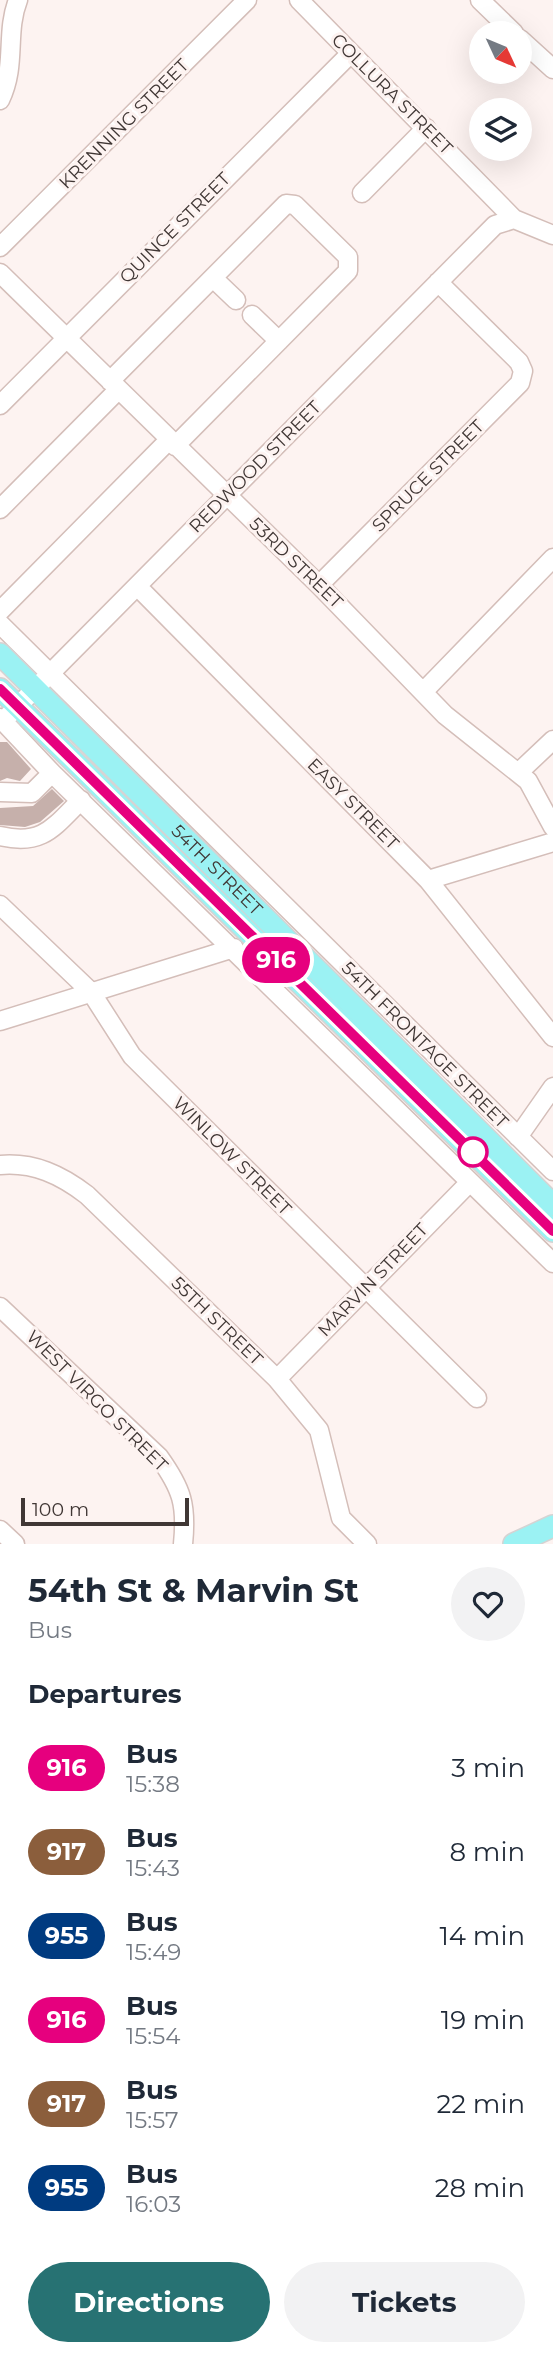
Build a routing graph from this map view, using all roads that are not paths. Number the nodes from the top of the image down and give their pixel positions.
1 (18, 0) edge
2 (247, 0) edge
3 (299, 0) edge
4 (480, 0) edge
5 (502, 21) edge
6 (532, 50) edge
7 (351, 53) junction
8 (553, 69) edge
9 (0, 100) edge
10 (426, 128) junction
11 (362, 192) dead end
12 (514, 219) junction
13 (553, 235) edge
14 (0, 247) edge
15 (0, 273) edge
16 (213, 278) junction
17 (438, 282) junction
18 (236, 300) dead end
19 (252, 315) dead end
20 (66, 337) junction
21 (279, 341) junction
22 (114, 386) junction
23 (0, 405) edge
24 (172, 443) junction
25 (226, 496) junction
26 (0, 509) edge
27 (553, 558) edge
28 (319, 585) junction
29 (138, 586) junction
30 (4, 600) edge
31 (0, 624) edge
32 (0, 654) edge
33 (50, 673) junction
34 (0, 689) edge
35 (35, 689) junction
36 (424, 691) junction
37 (5, 717) edge
38 (553, 740) edge
39 (52, 773) junction
40 (518, 773) junction
41 (0, 792) edge
42 (81, 800) junction
43 (553, 827) edge
44 (0, 836) edge
45 (553, 842) edge
46 (428, 880) junction
47 (0, 905) edge
48 (234, 948) junction
49 (91, 992) junction
50 (0, 1021) edge
51 (553, 1037) edge
52 (553, 1087) edge
53 (518, 1137) junction
54 (0, 1165) edge
55 (553, 1171) edge
56 (470, 1182) junction
57 (553, 1205) edge
58 (553, 1231) edge
59 (553, 1264) edge
60 (364, 1288) junction
61 (0, 1307) edge
62 (277, 1379) junction
63 (477, 1398) dead end
64 (552, 1529) edge
65 (0, 1530) edge
66 (15, 1544) edge
67 (183, 1544) edge
68 (367, 1544) edge
69 (514, 1544) edge

1 - 9 street
2 - 14 street, KRENNING STREET
3 - 7 street, COLLURA STREET
4 - 5 street
6 - 8 street
7 - 10 street, COLLURA STREET
7 - 20 street, QUINCE STREET
10 - 11 street
10 - 12 street, COLLURA STREET
12 - 13 street, COLLURA STREET
12 - 17 street, REDWOOD STREET
15 - 20 street, 53RD STREET
16 - 18 street
16 - 21 street
16 - 22 street
17 - 25 street, REDWOOD STREET
17 - 28 street, SPRUCE STREET
19 - 21 street
20 - 22 street, 53RD STREET
20 - 23 street, QUINCE STREET
21 - 24 street
22 - 24 street, 53RD STREET
22 - 26 street
24 - 25 street, 53RD STREET
24 - 30 street
25 - 28 street, 53RD STREET
25 - 29 street, REDWOOD STREET
27 - 36 street
28 - 36 street, 53RD STREET
29 - 33 street, REDWOOD STREET
29 - 46 street, EASY STREET
31 - 33 street, 54TH FRONTAGE STREET
32 - 35 main road, 54TH STREET
33 - 35 street, REDWOOD STREET
33 - 53 street, 54TH FRONTAGE STREET
34 - 37 main road, 54TH STREET
35 - 37 street, REDWOOD STREET
35 - 57 main road, 54TH STREET
36 - 40 street, 53RD STREET
37 - 39 street
37 - 58 main road, 54TH STREET
38 - 40 street
39 - 41 street
39 - 42 street
40 - 43 street, 53RD STREET
42 - 44 street
42 - 48 street
45 - 46 street
46 - 51 street, EASY STREET
47 - 49 street, WINLOW STREET
48 - 49 street
48 - 56 street
49 - 50 street
49 - 60 street, WINLOW STREET
52 - 53 street
53 - 55 street, 54TH FRONTAGE STREET
54 - 62 street, 55TH STREET
56 - 59 street
56 - 60 street, MARVIN STREET
60 - 62 street, MARVIN STREET
60 - 63 street, WINLOW STREET
61 - 67 street, WEST VIRGO STREET
62 - 68 street, 55TH STREET
64 - 69 main road
65 - 66 street

